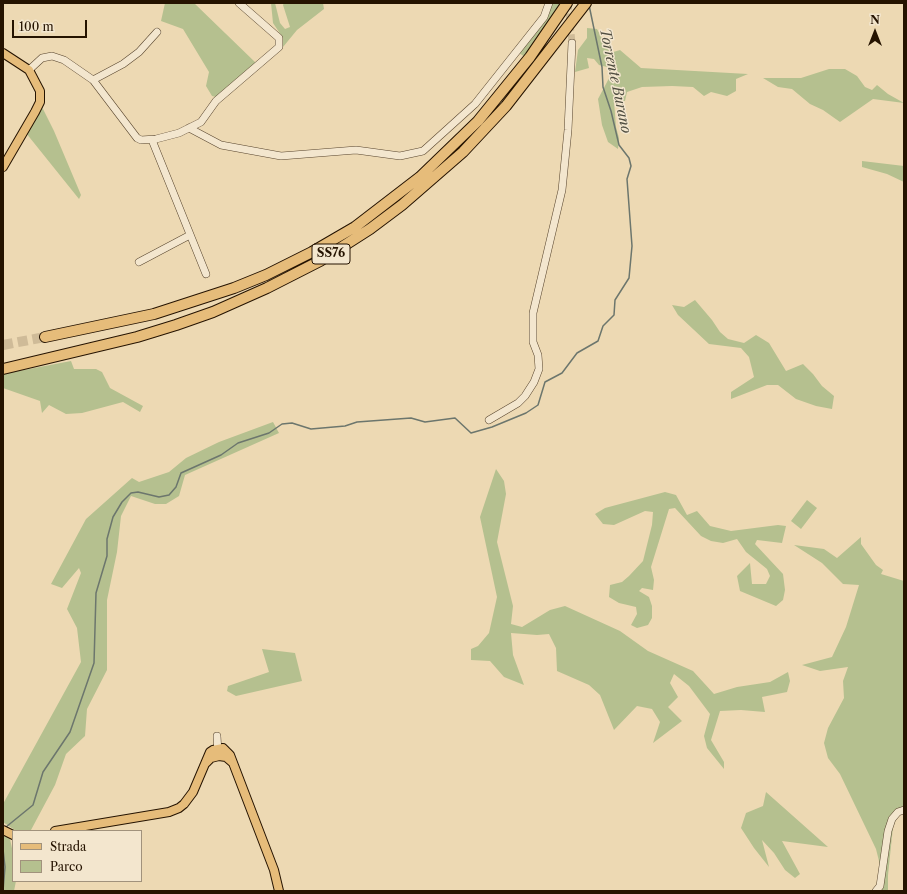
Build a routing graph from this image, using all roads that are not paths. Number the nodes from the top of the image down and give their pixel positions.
1 (239, 3) edge
2 (549, 3) edge
3 (567, 3) edge
4 (586, 3) edge
5 (157, 32) dead end
6 (572, 43) tunnel mouth
7 (3, 53) edge
8 (29, 70) junction
9 (93, 80) junction
10 (189, 128) junction
11 (152, 140) junction
12 (4, 166) edge
13 (190, 235) junction
14 (139, 262) dead end
15 (206, 274) dead end
16 (45, 337) tunnel mouth
17 (3, 369) edge
18 (489, 420) dead end
19 (217, 736) dead end
20 (218, 752) junction
21 (904, 810) edge
22 (3, 830) edge
23 (61, 830) edge
24 (12, 835) edge
25 (279, 891) edge
26 (876, 891) edge

1 - 10 street
2 - 10 street
3 - 16 highway, SS76
4 - 17 highway, SS76
5 - 9 street
6 - 18 street
7 - 8 main road
8 - 9 street
8 - 12 main road
9 - 11 street
10 - 11 street
11 - 13 street
13 - 14 street
13 - 15 street
19 - 20 street
20 - 23 main road
20 - 25 main road
21 - 26 street
22 - 24 main road

